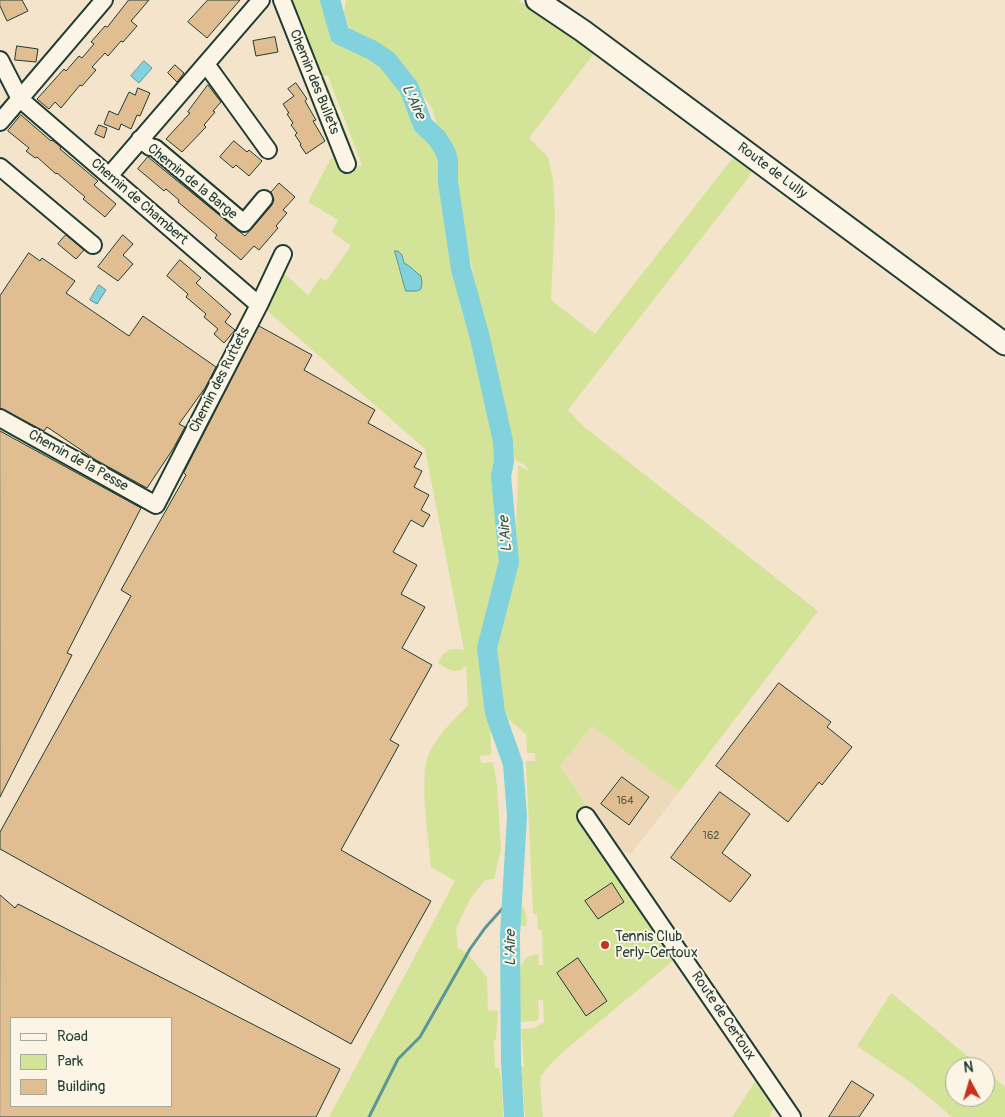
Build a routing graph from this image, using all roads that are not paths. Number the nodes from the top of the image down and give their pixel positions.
1 (104, 0) edge
2 (261, 0) edge
3 (282, 0) edge
4 (537, 0) edge
5 (0, 60) edge
6 (206, 64) junction
7 (20, 99) junction
8 (0, 122) edge
9 (140, 139) junction
10 (268, 150) dead end
11 (347, 164) dead end
12 (0, 167) edge
13 (109, 176) junction
14 (264, 199) dead end
15 (94, 245) dead end
16 (282, 254) dead end
17 (259, 305) junction
18 (1005, 344) edge
19 (0, 418) edge
20 (156, 505) joint
21 (586, 816) dead end
22 (792, 1117) edge

1 - 7 street
2 - 6 street, Chemin de la Barge
3 - 11 street, Chemin des Bullets
4 - 18 main road, Route de Lully
5 - 7 street
6 - 9 street, Chemin de la Barge
6 - 10 street
7 - 8 street
7 - 13 street, Chemin de Chambert
9 - 13 street, Chemin de la Barge
9 - 14 street, Chemin de la Barge
12 - 15 street
13 - 17 street, Chemin de Chambert
16 - 17 street, Chemin des Ruttets
17 - 20 street, Chemin des Ruttets
19 - 20 street, Chemin de la Pesse
21 - 22 street, Route de Certoux

